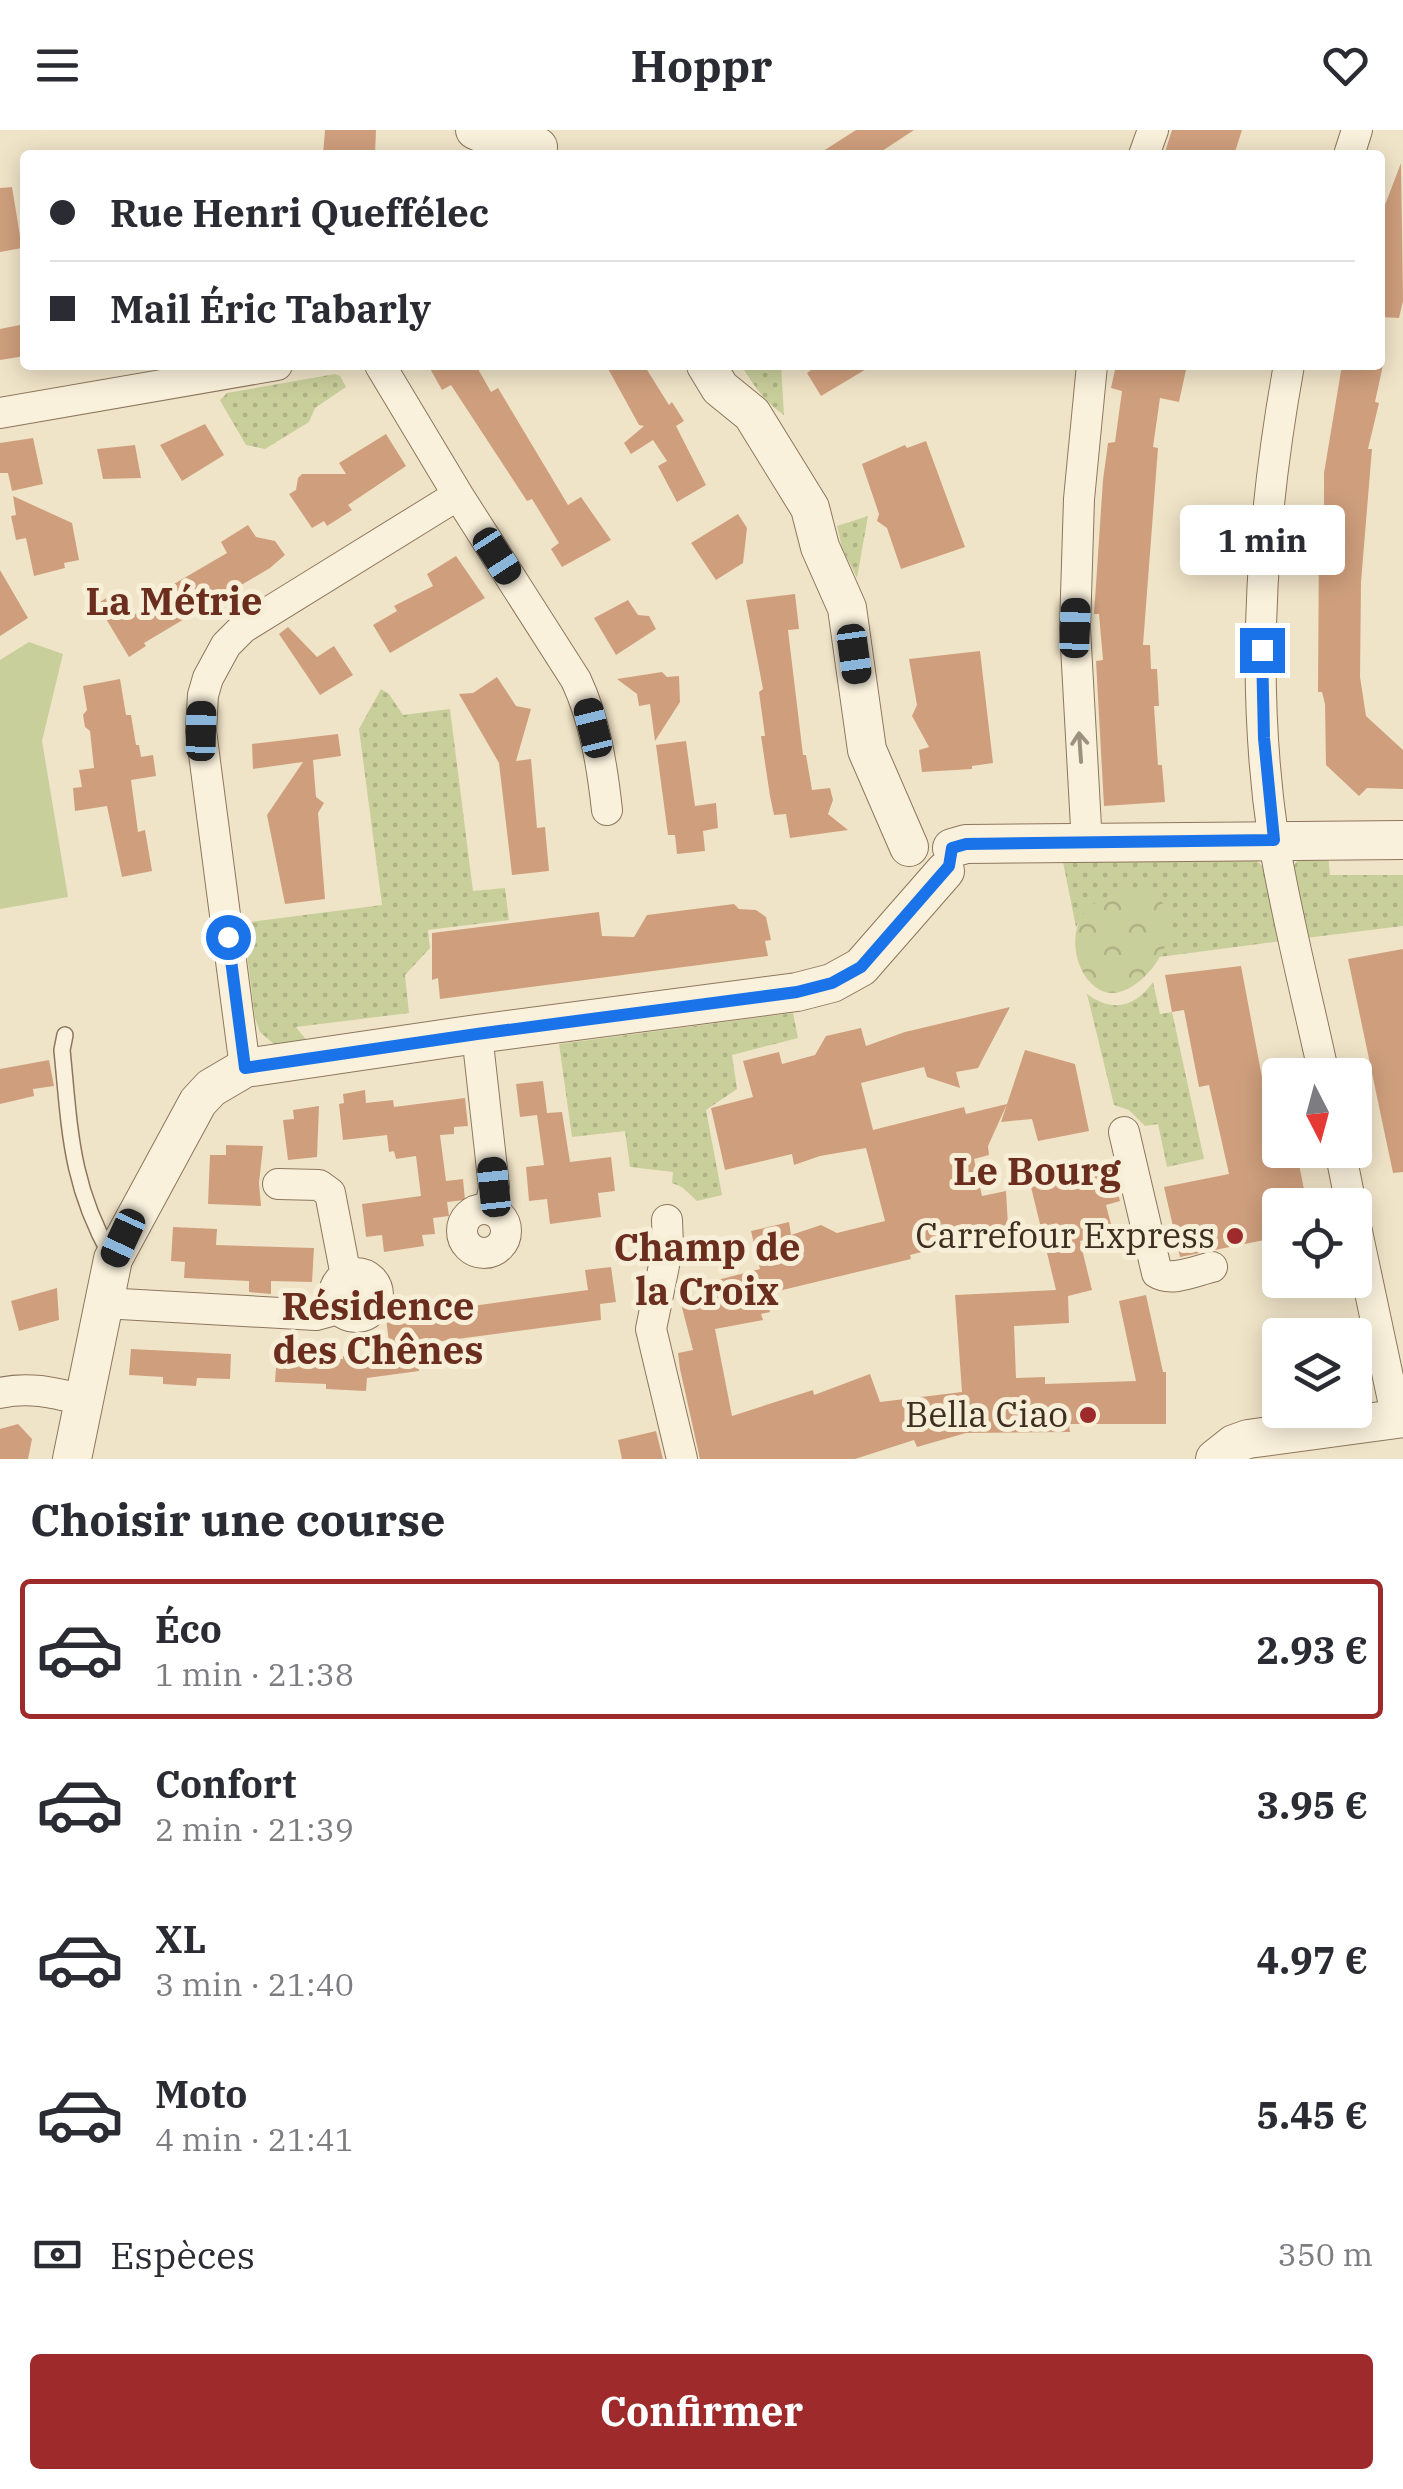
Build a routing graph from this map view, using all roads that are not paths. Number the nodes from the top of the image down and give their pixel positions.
1 (474, 130) edge
2 (534, 150) edge
3 (247, 370) edge
4 (383, 370) edge
5 (709, 370) edge
6 (1091, 370) edge
7 (1288, 370) edge
8 (0, 413) edge
9 (458, 496) junction
10 (607, 810) dead end
11 (1274, 840) junction
12 (1403, 840) edge
13 (1087, 844) junction
14 (931, 852) junction
15 (477, 1034) junction
16 (66, 1035) dead end
17 (1320, 1058) edge
18 (245, 1068) junction
19 (1124, 1132) dead end
20 (278, 1184) dead end
21 (490, 1209) dead end
22 (666, 1220) dead end
23 (113, 1259) junction
24 (1212, 1267) dead end
25 (1372, 1296) edge
26 (103, 1302) junction
27 (0, 1393) edge
28 (84, 1400) junction
29 (1400, 1419) edge
30 (1218, 1456) edge
31 (72, 1459) edge
32 (682, 1459) edge

1 - 2 street
3 - 8 street
4 - 9 street
5 - 14 street
13 -> 6 street
7 - 11 street
9 - 10 street
9 - 18 street
11 - 12 street
11 - 13 street
11 - 17 street
13 - 14 street
14 - 15 street
15 - 18 street
15 - 21 street
16 - 23 lane
18 - 23 street
19 - 24 street
20 - 26 street
22 - 32 street
23 - 26 street
25 - 29 street
26 - 28 street
27 - 28 street
28 - 31 street
29 - 30 street

